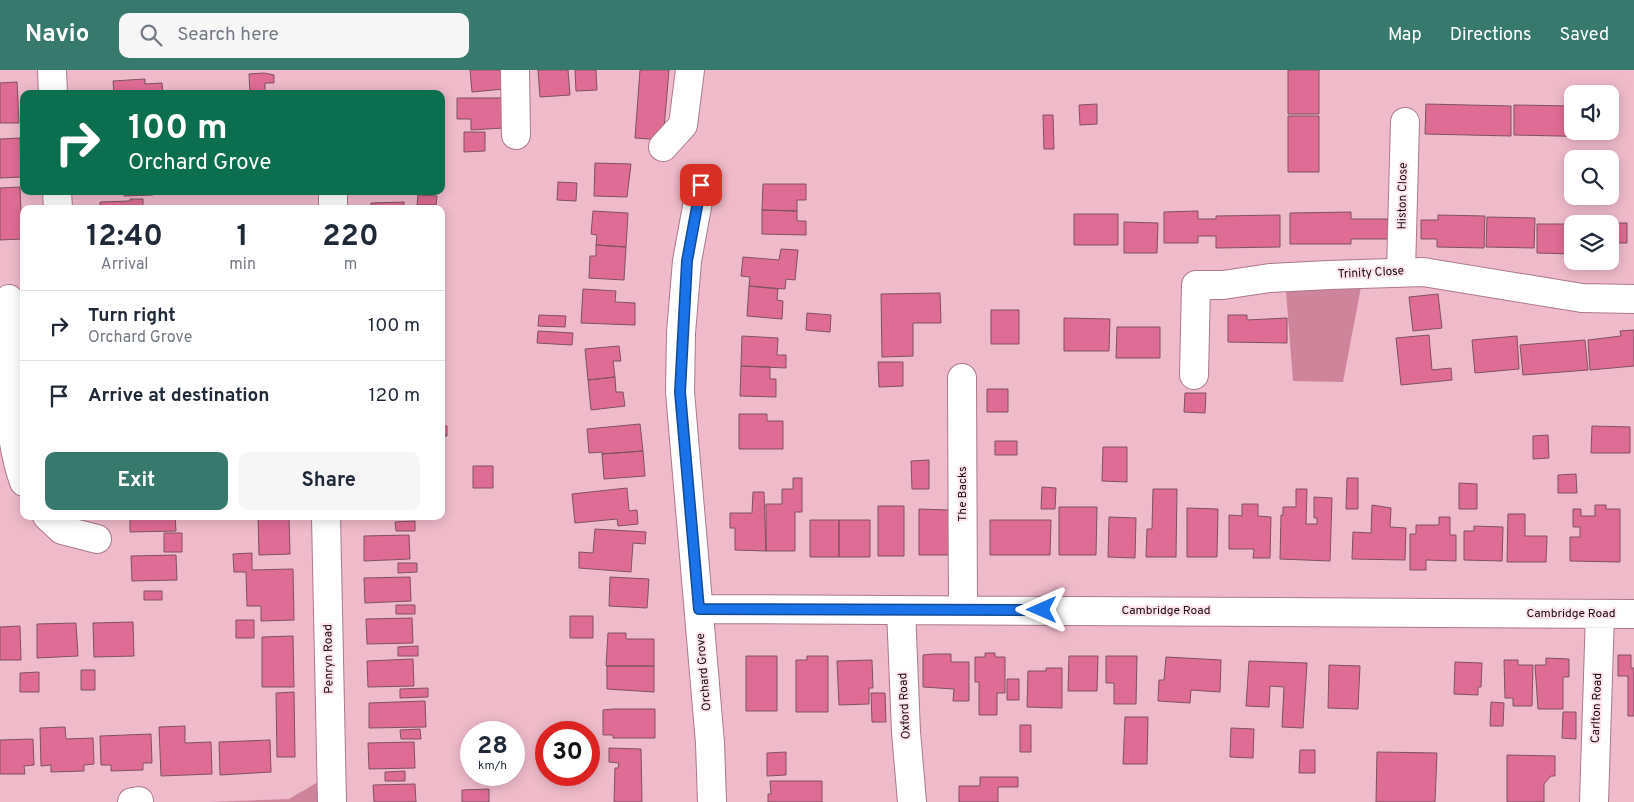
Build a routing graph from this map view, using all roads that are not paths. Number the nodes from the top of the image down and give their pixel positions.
1 (52, 70) edge
2 (515, 70) edge
3 (690, 70) edge
4 (53, 90) edge
5 (1405, 122) dead end
6 (516, 135) dead end
7 (663, 147) dead end
8 (701, 185) dead end
9 (1401, 271) junction
10 (11, 299) edge
11 (1634, 299) edge
12 (1194, 375) dead end
13 (962, 378) dead end
14 (20, 466) edge
15 (51, 520) edge
16 (326, 520) edge
17 (97, 539) dead end
18 (699, 609) junction
19 (900, 610) junction
20 (963, 610) junction
21 (1600, 614) junction
22 (1634, 614) edge
23 (332, 802) edge
24 (712, 802) edge
25 (912, 802) edge
26 (1594, 802) edge

1 - 4 street
2 - 6 street
3 - 7 street
5 - 9 street, Histon Close
8 - 18 street, Orchard Grove
9 - 11 street, Trinity Close
9 - 12 street, Trinity Close
10 - 14 street
13 - 20 street, The Backs
15 - 17 street
16 - 23 street, Penryn Road
18 - 19 street, Cambridge Road
18 - 24 street, Orchard Grove
19 - 20 street, Cambridge Road
19 - 25 street, Oxford Road
20 - 21 street, Cambridge Road
21 - 22 street, Cambridge Road
21 - 26 street, Carlton Road

